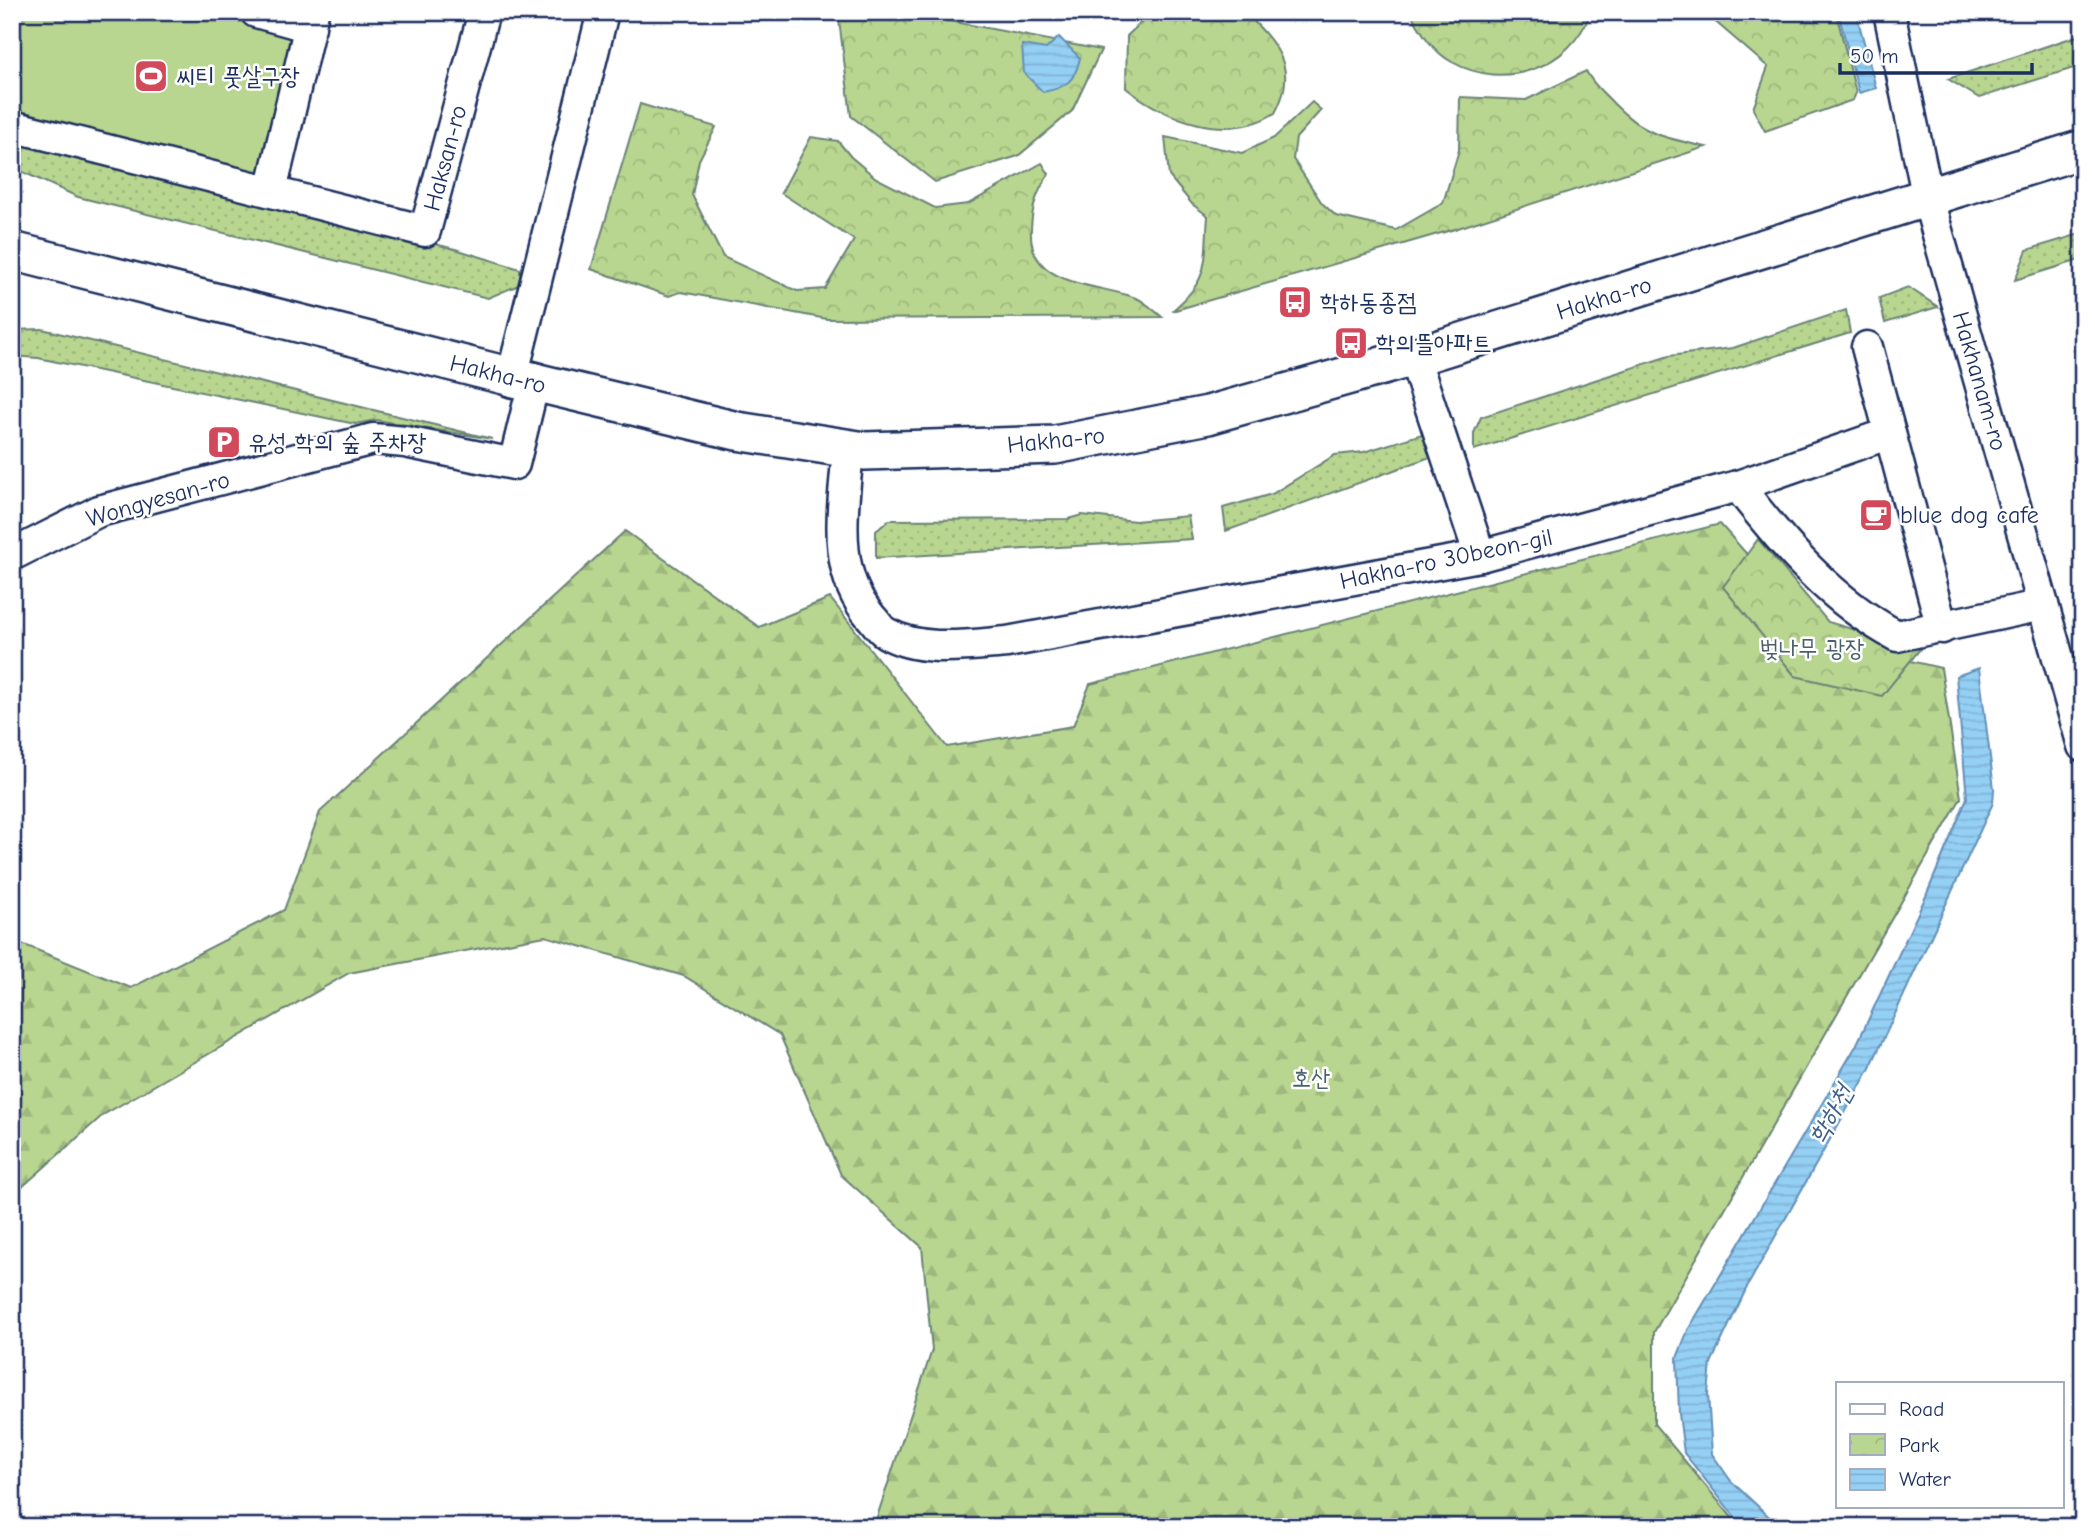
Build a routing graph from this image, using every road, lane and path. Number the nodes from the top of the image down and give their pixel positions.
1 (256, 12) edge
2 (484, 12) edge
3 (603, 12) edge
4 (1890, 12) edge
5 (312, 20) edge
6 (12, 126) edge
7 (2083, 149) edge
8 (271, 191) junction
9 (1928, 199) junction
10 (12, 251) edge
11 (1867, 347) dead end
12 (1414, 357) junction
13 (523, 379) junction
14 (1890, 433) junction
15 (848, 448) junction
16 (1738, 486) junction
17 (12, 555) edge
18 (1480, 556) junction
19 (2043, 605) junction
20 (1942, 628) junction
21 (2074, 681) edge
22 (2083, 746) edge

1 - 5 street
2 - 8 street, Haksan-ro
3 - 13 street
4 - 9 street, Hakhanam-ro
5 - 8 street
6 - 8 street, Haksan-ro
7 - 9 street, Hakha-ro
9 - 12 street, Hakha-ro
9 - 19 street, Hakhanam-ro
10 - 13 street, Hakha-ro
11 - 14 street
12 - 15 street, Hakha-ro
12 - 18 street
13 - 15 street, Hakha-ro
13 - 17 street, Wongyesan-ro
14 - 16 street, Hakha-ro 30beon-gil
14 - 20 street
15 - 18 street, Hakha-ro 30beon-gil
16 - 18 street, Hakha-ro 30beon-gil
16 - 20 street
19 - 20 street
19 - 21 street, Hakhanam-ro
21 - 22 street, Hakhanam-ro

